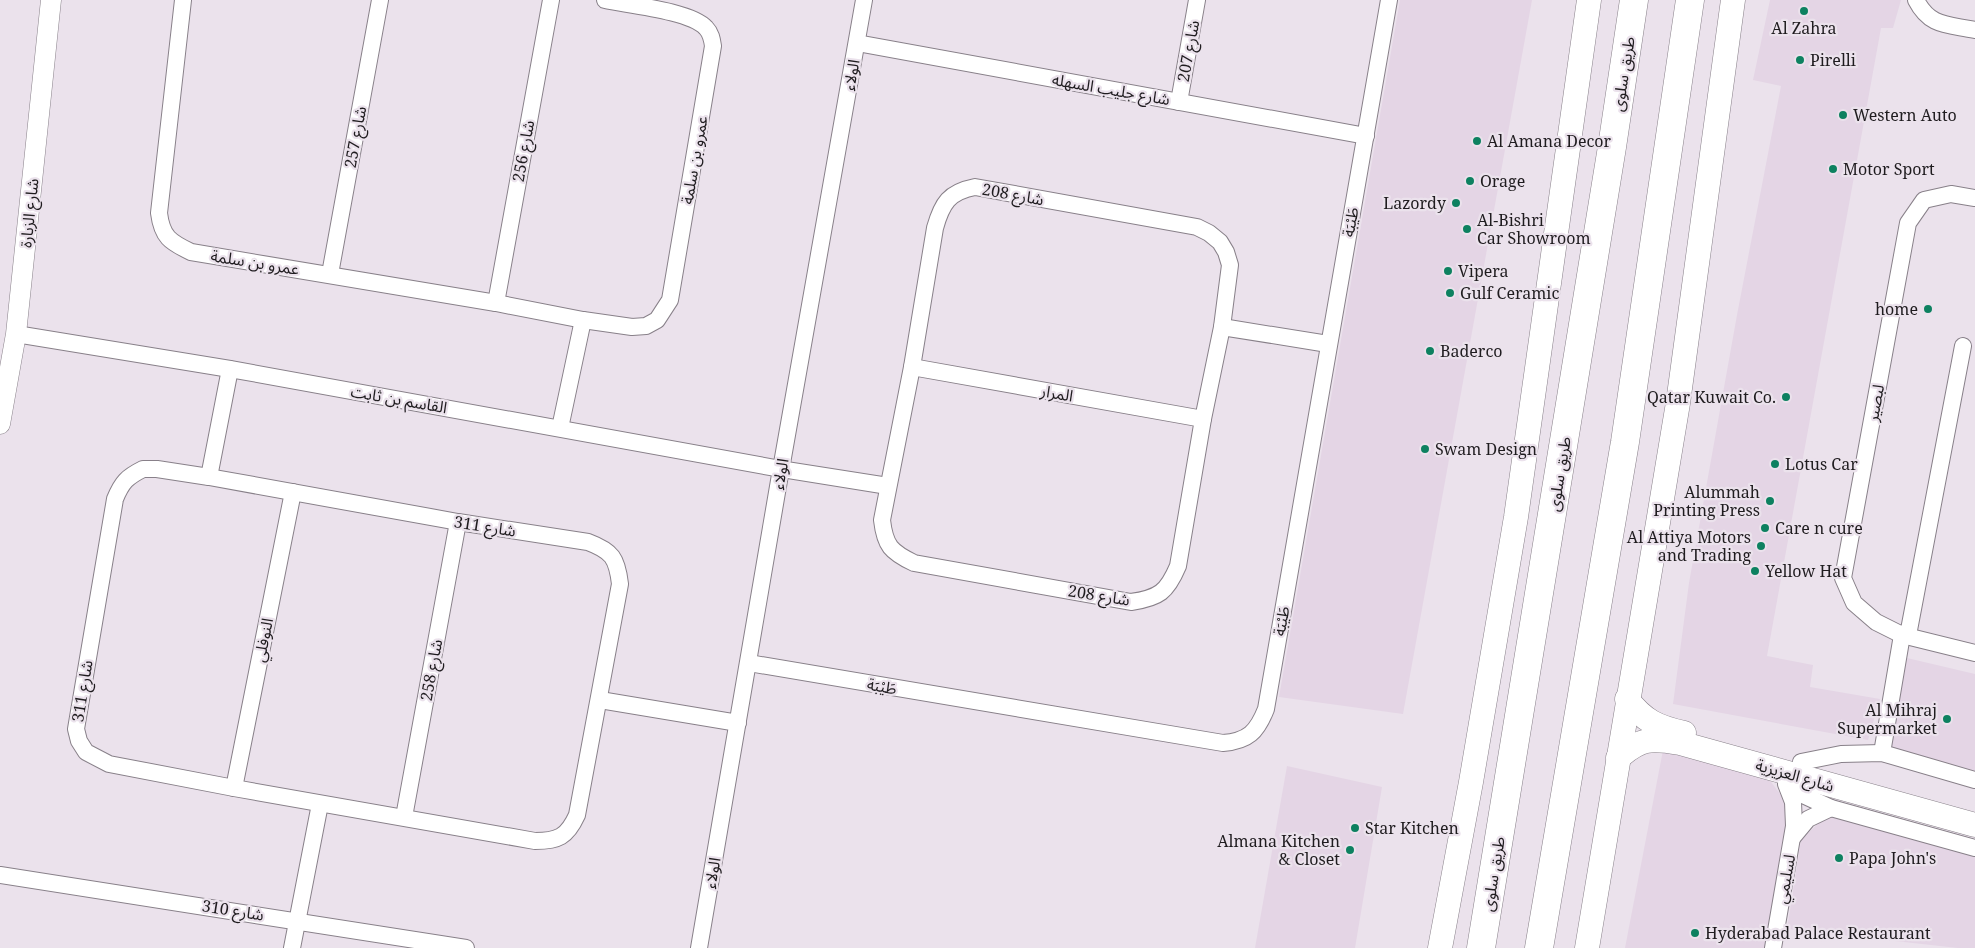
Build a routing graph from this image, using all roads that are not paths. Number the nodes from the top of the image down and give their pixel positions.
1 (51, 0) edge
2 (183, 0) edge
3 (380, 0) edge
4 (551, 0) edge
5 (605, 0) edge
6 (864, 0) edge
7 (1197, 0) edge
8 (1389, 0) edge
9 (1589, 0) edge
10 (1634, 0) edge
11 (1690, 0) edge
12 (1733, 0) edge
13 (1916, 0) edge
14 (1975, 30) edge
15 (857, 43) junction
16 (1179, 102) junction
17 (1366, 136) junction
18 (1975, 198) edge
19 (330, 274) junction
20 (496, 303) junction
21 (583, 320) junction
22 (1222, 327) junction
23 (16, 334) junction
24 (1328, 344) junction
25 (1964, 346) dead end
26 (912, 368) junction
27 (230, 369) junction
28 (1203, 420) junction
29 (0, 424) edge
30 (560, 428) junction
31 (781, 469) junction
32 (208, 477) junction
33 (888, 486) junction
34 (293, 492) junction
35 (458, 522) junction
36 (1902, 635) junction
37 (1975, 653) edge
38 (749, 663) junction
39 (1628, 699) junction
40 (600, 700) junction
41 (738, 723) junction
42 (1882, 753) junction
43 (1618, 758) junction
44 (1801, 762) junction
45 (1782, 779) junction
46 (1975, 780) edge
47 (234, 788) junction
48 (320, 804) junction
49 (1831, 808) junction
50 (1975, 808) edge
51 (404, 818) junction
52 (1975, 825) edge
53 (1792, 839) junction
54 (1975, 848) edge
55 (0, 875) edge
56 (298, 920) junction
57 (292, 948) edge
58 (466, 948) edge
59 (699, 948) edge
60 (1440, 948) edge
61 (1481, 948) edge
62 (1539, 948) edge
63 (1587, 948) edge
64 (1773, 948) edge

1 - 23 street, شارع الزبارة
2 - 19 street, عمرو بن سلمة
3 - 19 street, شارع 257
4 - 20 street, شارع 256
5 - 21 street, عمرو بن سلمة
6 - 15 street, الولاء
7 - 16 street, شارع 207
8 - 17 street, طَيْبَة
9 - 60 main road
10 - 61 highway, طريق سلوى
11 - 62 highway
12 - 39 main road
13 - 14 street
15 - 16 street, شارع جليب السهله
15 - 31 street, الولاء
16 - 17 street, شارع جليب السهله
17 - 24 street, طَيْبَة
18 - 36 street, لبصير
19 - 20 street, عمرو بن سلمة
20 - 21 street, عمرو بن سلمة
21 - 30 street
22 - 24 street
22 - 26 street, شارع 208
22 - 28 street, شارع 208
23 - 27 street, القاسم بن ثابت
23 - 29 street, شارع الزبارة
24 - 38 street, طَيْبَة
25 - 36 street
26 - 28 street, المرار
26 - 33 street, شارع 208
27 - 30 street, القاسم بن ثابت
27 - 32 street
28 - 33 street, شارع 208
30 - 31 street, القاسم بن ثابت
31 - 33 street
31 - 38 street, الولاء
32 - 34 street, شارع 311
32 - 47 street, شارع 311
34 - 35 street, شارع 311
34 - 47 street, النوفلي
35 - 40 street, شارع 311
35 - 51 street, شارع 258
36 - 37 street, لبصير
36 - 42 street
38 - 41 street, الولاء
39 - 43 main road
39 - 44 main road, شارع العزيزية
40 - 41 street
40 - 51 street, شارع 311
41 - 59 street, الولاء
42 - 44 street, شارع العزيزية
42 - 46 street, شارع العزيزية
43 - 45 main road, شارع العزيزية
43 - 63 main road
44 - 50 main road, شارع العزيزية
45 - 49 street, شارع العزيزية
45 - 52 main road, شارع العزيزية
45 - 53 street, لسليمي
47 - 48 street, شارع 311
48 - 51 street, شارع 311
48 - 56 street
49 - 53 street, لسليمي
49 - 54 street, شارع العزيزية
53 - 64 street, لسليمي
55 - 56 street, شارع 310
56 - 57 street
56 - 58 street, شارع 310

